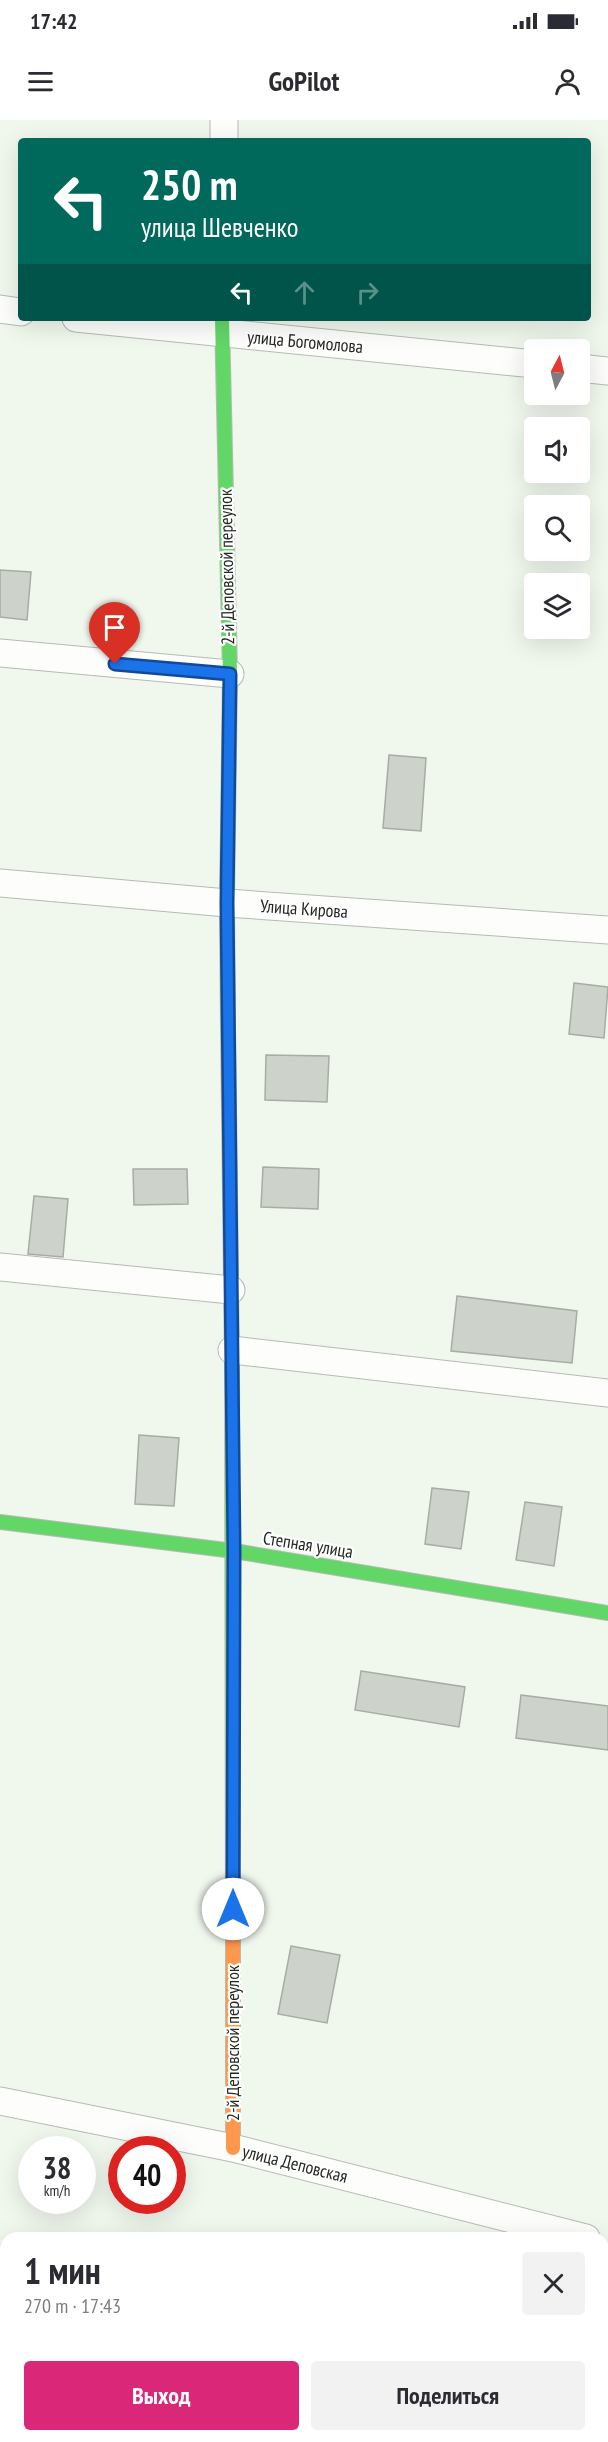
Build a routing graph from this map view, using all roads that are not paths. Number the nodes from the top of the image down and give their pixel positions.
1 (224, 120) edge
2 (224, 138) edge
3 (0, 309) edge
4 (18, 312) edge
5 (131, 321) edge
6 (222, 326) edge
7 (524, 363) edge
8 (590, 369) edge
9 (608, 371) edge
10 (0, 653) edge
11 (230, 674) junction
12 (0, 883) edge
13 (227, 903) junction
14 (608, 930) edge
15 (0, 1267) edge
16 (231, 1290) junction
17 (232, 1350) junction
18 (608, 1393) edge
19 (0, 1522) edge
20 (234, 1551) junction
21 (608, 1613) edge
22 (0, 2101) edge
23 (233, 2148) junction
24 (562, 2232) edge

1 - 2 street
3 - 4 street
5 - 6 street, улица Богомолова
6 - 7 street, улица Богомолова
6 - 11 street, 2-й Деповской переулок
8 - 9 street
10 - 11 street
11 - 13 street, 2-й Деповской переулок
12 - 13 street, Улица Кирова
13 - 14 street, Улица Кирова
13 - 16 street, 2-й Деповской переулок
15 - 16 street
16 - 17 street, 2-й Деповской переулок
17 - 18 street
17 - 20 street, 2-й Деповской переулок
19 - 20 street, Степная улица
20 - 21 street, Степная улица
20 - 23 street, 2-й Деповской переулок
22 - 23 street, улица Деповская
23 - 24 street, улица Деповская

